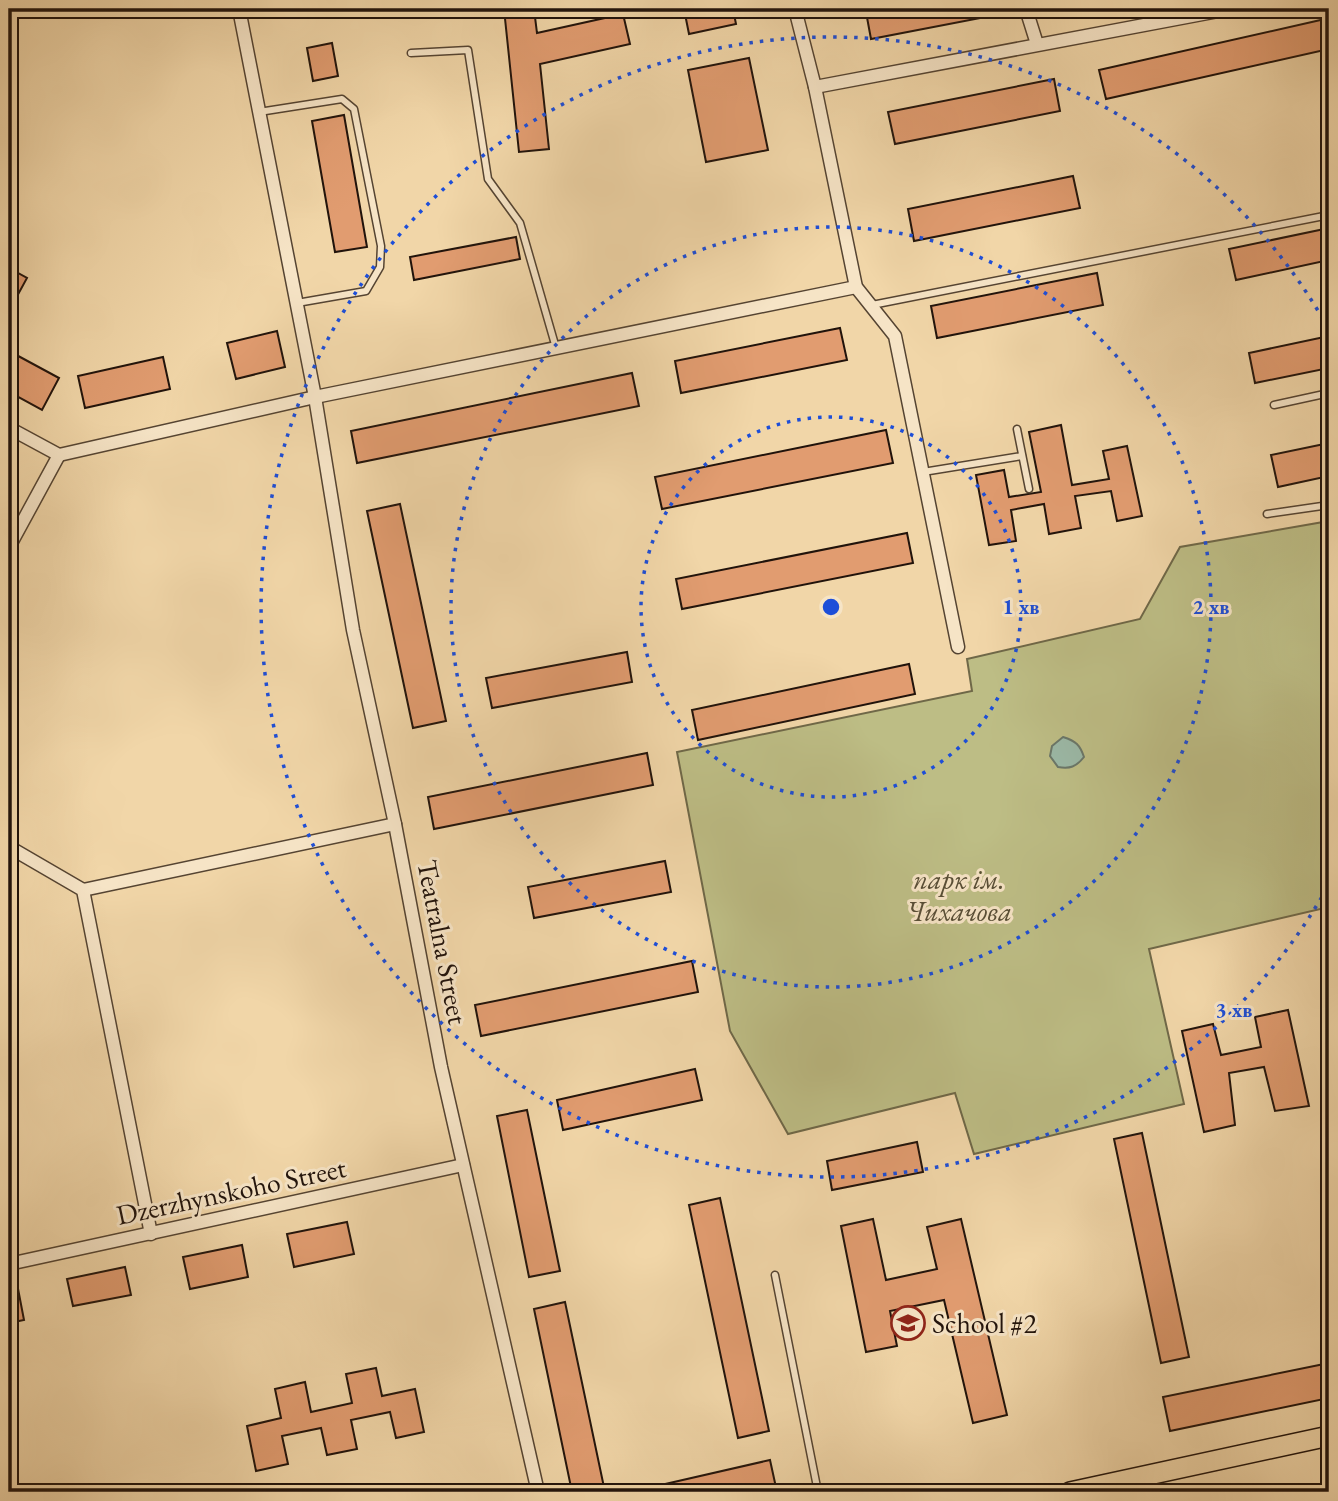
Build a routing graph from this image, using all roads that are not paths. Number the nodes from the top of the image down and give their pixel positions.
1 (239, 9) edge
2 (795, 9) edge
3 (1026, 9) edge
4 (1229, 9) edge
5 (1037, 44) junction
6 (411, 53) dead end
7 (816, 87) junction
8 (260, 112) junction
9 (1329, 215) edge
10 (856, 287) junction
11 (297, 303) junction
12 (870, 305) junction
13 (556, 348) junction
14 (1329, 393) edge
15 (315, 397) junction
16 (1273, 405) dead end
17 (9, 428) edge
18 (1017, 429) dead end
19 (59, 455) junction
20 (1022, 456) junction
21 (923, 472) junction
22 (1030, 489) dead end
23 (1329, 505) edge
24 (1267, 514) dead end
25 (9, 547) edge
26 (958, 647) dead end
27 (396, 824) junction
28 (9, 847) edge
29 (83, 890) junction
30 (463, 1165) junction
31 (151, 1234) junction
32 (9, 1265) edge
33 (775, 1275) dead end
34 (1329, 1436) edge
35 (538, 1492) edge
36 (818, 1492) edge
37 (1070, 1492) edge

1 - 8 street, Teatralna Street
2 - 7 street
3 - 5 street
4 - 5 street
5 - 7 street
6 - 13 lane
7 - 10 street
8 - 11 street, Teatralna Street
8 - 11 lane
9 - 12 lane
10 - 12 street
10 - 13 street
11 - 15 street, Teatralna Street
12 - 21 street
13 - 15 street
14 - 16 lane
15 - 19 street
15 - 27 street, Teatralna Street
17 - 19 street
18 - 20 lane
19 - 25 street
20 - 21 lane
20 - 22 lane
21 - 26 street
23 - 24 lane
27 - 29 street
27 - 30 street, Teatralna Street
28 - 29 street
29 - 31 street
30 - 31 street, Dzerzhynskoho Street
30 - 35 street, Teatralna Street
31 - 32 street, Dzerzhynskoho Street
33 - 36 lane
34 - 37 main road

